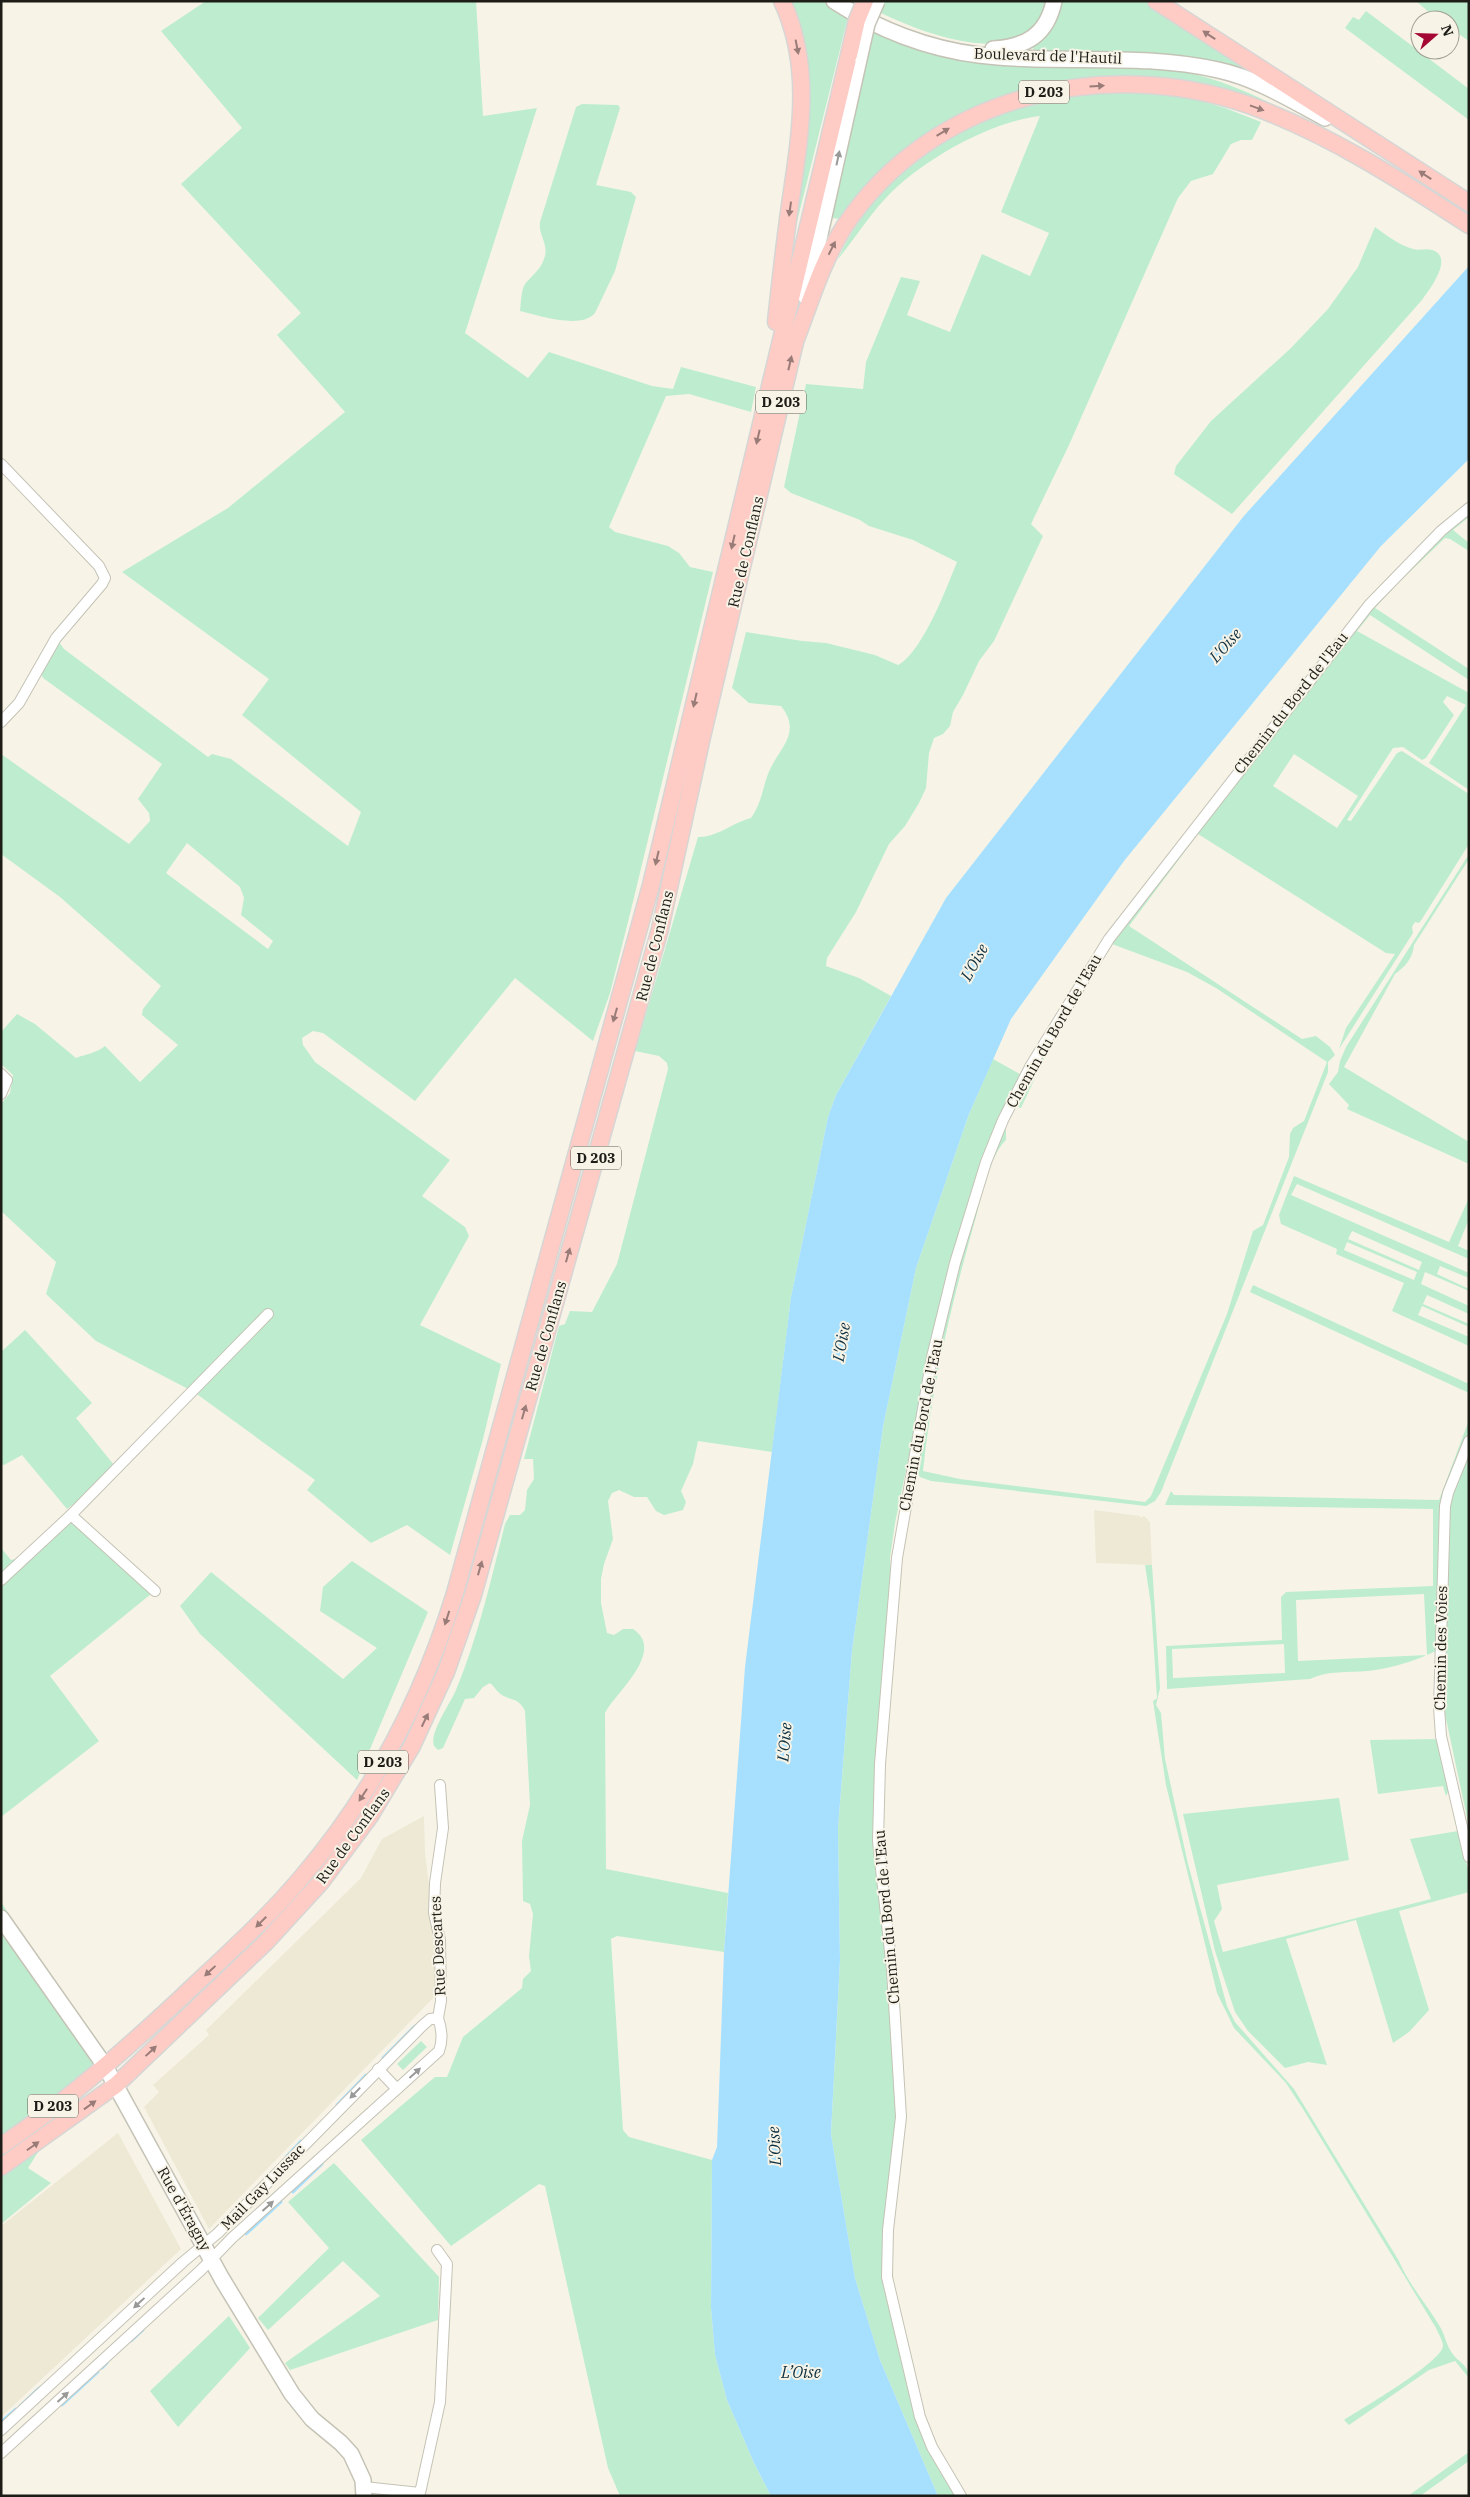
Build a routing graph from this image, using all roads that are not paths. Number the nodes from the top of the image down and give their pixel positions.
1 (782, 1) edge
2 (834, 1) edge
3 (864, 1) edge
4 (878, 1) edge
5 (1054, 1) edge
6 (1156, 1) edge
7 (949, 50) junction
8 (854, 55) junction
9 (1182, 64) junction
10 (1384, 149) junction
11 (1397, 179) junction
12 (1468, 202) edge
13 (1462, 221) edge
14 (795, 342) junction
15 (769, 390) junction
16 (1, 464) edge
17 (1469, 508) edge
18 (1, 722) edge
19 (1, 1074) edge
20 (1, 1094) edge
21 (268, 1314) dead end
22 (1469, 1441) edge
23 (71, 1515) junction
24 (1, 1580) edge
25 (155, 1591) dead end
26 (440, 1784) dead end
27 (1469, 1857) edge
28 (1, 1918) edge
29 (438, 2018) junction
30 (105, 2066) junction
31 (378, 2069) junction
32 (116, 2085) junction
33 (397, 2089) junction
34 (1, 2146) edge
35 (1, 2167) edge
36 (203, 2245) junction
37 (437, 2250) dead end
38 (211, 2259) junction
39 (99, 2340) junction
40 (111, 2352) junction
41 (36, 2398) junction
42 (48, 2410) junction
43 (1, 2430) edge
44 (1, 2453) edge
45 (364, 2491) edge
46 (960, 2496) edge

1 -> 15 main road
2 - 7 main road, Boulevard de l'Hautil
3 - 8 main road, D 203, bridge
4 - 8 main road, D 203, bridge
5 - 7 main road
10 -> 6 main road
7 - 9 main road, Boulevard de l'Hautil
14 -> 8 main road
8 - 15 main road, D 203
9 - 10 main road, Boulevard de l'Hautil
9 - 11 main road, Boulevard de l'Hautil
12 -> 10 main road, Boulevard de l'Hautil
11 - 13 main road, Boulevard de l'Hautil / D 203
14 -> 11 main road, D 203
32 -> 14 main road, Rue de Conflans / D 203
15 -> 30 main road, Rue de Conflans / D 203
16 - 18 street
17 - 46 street, Chemin du Bord de l'Eau
19 - 20 street
21 - 23 street
22 - 27 street, Chemin des Voies
23 - 24 street
23 - 25 street
26 - 29 street, Rue Descartes
28 - 30 main road, Rue d'Éragny
29 - 31 street, Mail Gay Lussac
33 -> 29 street, Mail Gay Lussac
30 - 32 main road, Rue d'Éragny
30 - 34 main road, Rue de Conflans / D 203
31 - 33 street
31 -> 36 street, Mail Gay Lussac
35 -> 32 main road, Rue de Conflans / D 203
32 - 36 main road, Rue d'Éragny
38 -> 33 street, Mail Gay Lussac
36 - 38 main road, Rue d'Éragny
36 -> 39 street, Mail Gay Lussac
37 - 45 street
38 - 40 street, Mail Gay Lussac
38 - 45 main road, Rue d'Éragny
39 - 40 street
39 - 41 street, Mail Gay Lussac
42 -> 40 street, Mail Gay Lussac
41 - 42 street
41 - 43 street, Mail Gay Lussac
42 - 44 street, Mail Gay Lussac

